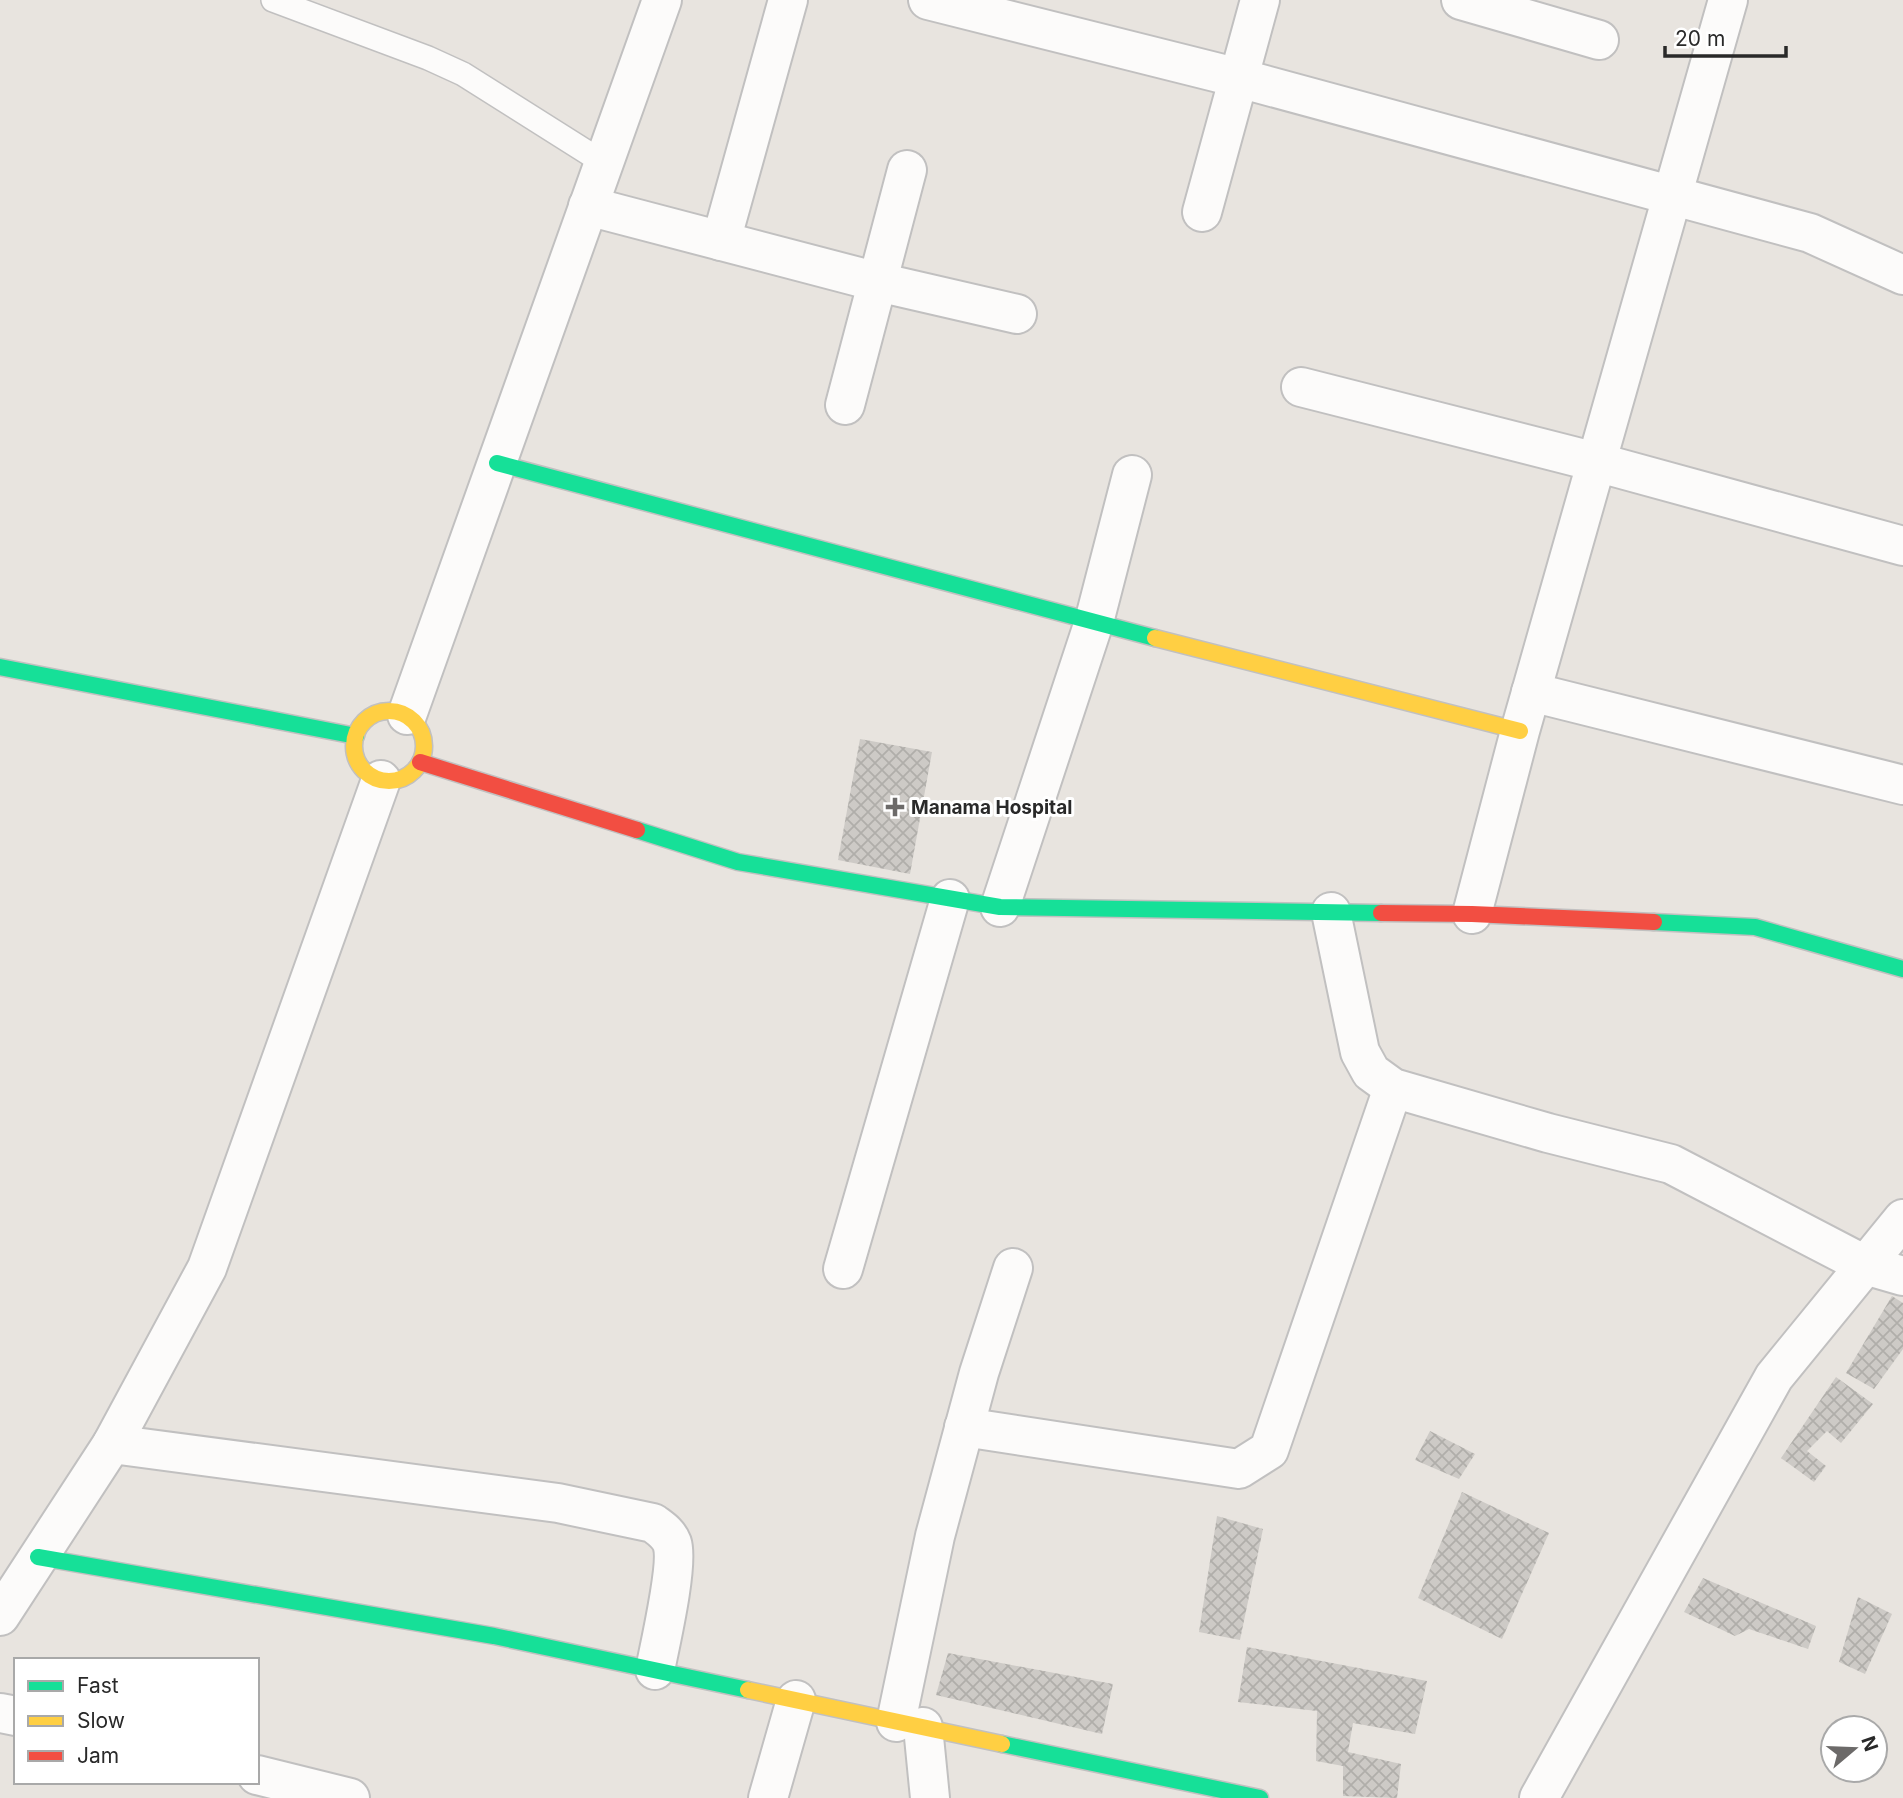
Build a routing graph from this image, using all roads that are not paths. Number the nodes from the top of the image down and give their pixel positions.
1 (273, 0) edge
2 (662, 0) edge
3 (788, 0) edge
4 (928, 0) edge
5 (1259, 0) edge
6 (1461, 0) edge
7 (1728, 0) edge
8 (1599, 40) dead end
9 (1239, 78) junction
10 (604, 163) junction
11 (907, 170) dead end
12 (1672, 197) junction
13 (589, 206) junction
14 (1202, 212) dead end
15 (722, 241) junction
16 (1903, 275) edge
17 (878, 282) junction
18 (1017, 314) dead end
19 (1301, 387) dead end
20 (845, 405) dead end
21 (1596, 462) junction
22 (497, 463) junction
23 (1132, 475) dead end
24 (1903, 545) edge
25 (1094, 622) junction
26 (0, 667) edge
27 (1531, 692) junction
28 (407, 715) junction
29 (1520, 731) junction
30 (356, 736) junction
31 (420, 762) junction
32 (381, 780) junction
33 (1903, 785) edge
34 (950, 899) junction
35 (1000, 907) junction
36 (1331, 912) junction
37 (1472, 914) junction
38 (1903, 969) edge
39 (1393, 1088) junction
40 (1903, 1219) edge
41 (1865, 1265) junction
42 (1013, 1268) dead end
43 (843, 1269) dead end
44 (1903, 1276) edge
45 (964, 1427) junction
46 (112, 1444) junction
47 (20, 1573) edge
48 (0, 1616) edge
49 (655, 1670) junction
50 (796, 1700) junction
51 (909, 1725) junction
52 (259, 1775) edge
53 (350, 1798) edge
54 (768, 1798) edge
55 (930, 1798) edge
56 (1260, 1798) edge
57 (1539, 1798) edge

1 - 10 lane
2 - 10 street
3 - 15 street
4 - 9 street
5 - 9 street
6 - 8 street
7 - 12 street
9 - 12 street
9 - 14 street
10 - 13 street
11 - 17 street
12 - 16 street
12 - 21 street
13 - 15 street
13 - 22 street
15 - 17 street
17 - 18 street
17 - 20 street
19 - 21 street
21 - 24 street
21 - 27 street
22 - 25 street
22 - 28 street
23 - 25 street
25 - 29 street
25 - 35 street
26 - 30 street
27 - 29 street
27 - 33 street
28 - 30 street
28 - 31 street
29 - 37 street
30 - 32 street
31 - 32 street
31 - 34 street
32 - 46 street
34 - 35 street
34 - 43 street
35 - 36 street
36 - 37 street
36 - 39 street
37 - 38 street
39 - 41 street
39 - 45 street
40 - 41 street
41 - 44 street
41 - 57 street
42 - 45 street
45 - 51 street
46 - 47 street
46 - 49 street
47 - 48 street
47 - 49 street
49 - 50 street
50 - 51 street
50 - 54 street
51 - 55 street
51 - 56 street
52 - 53 street

